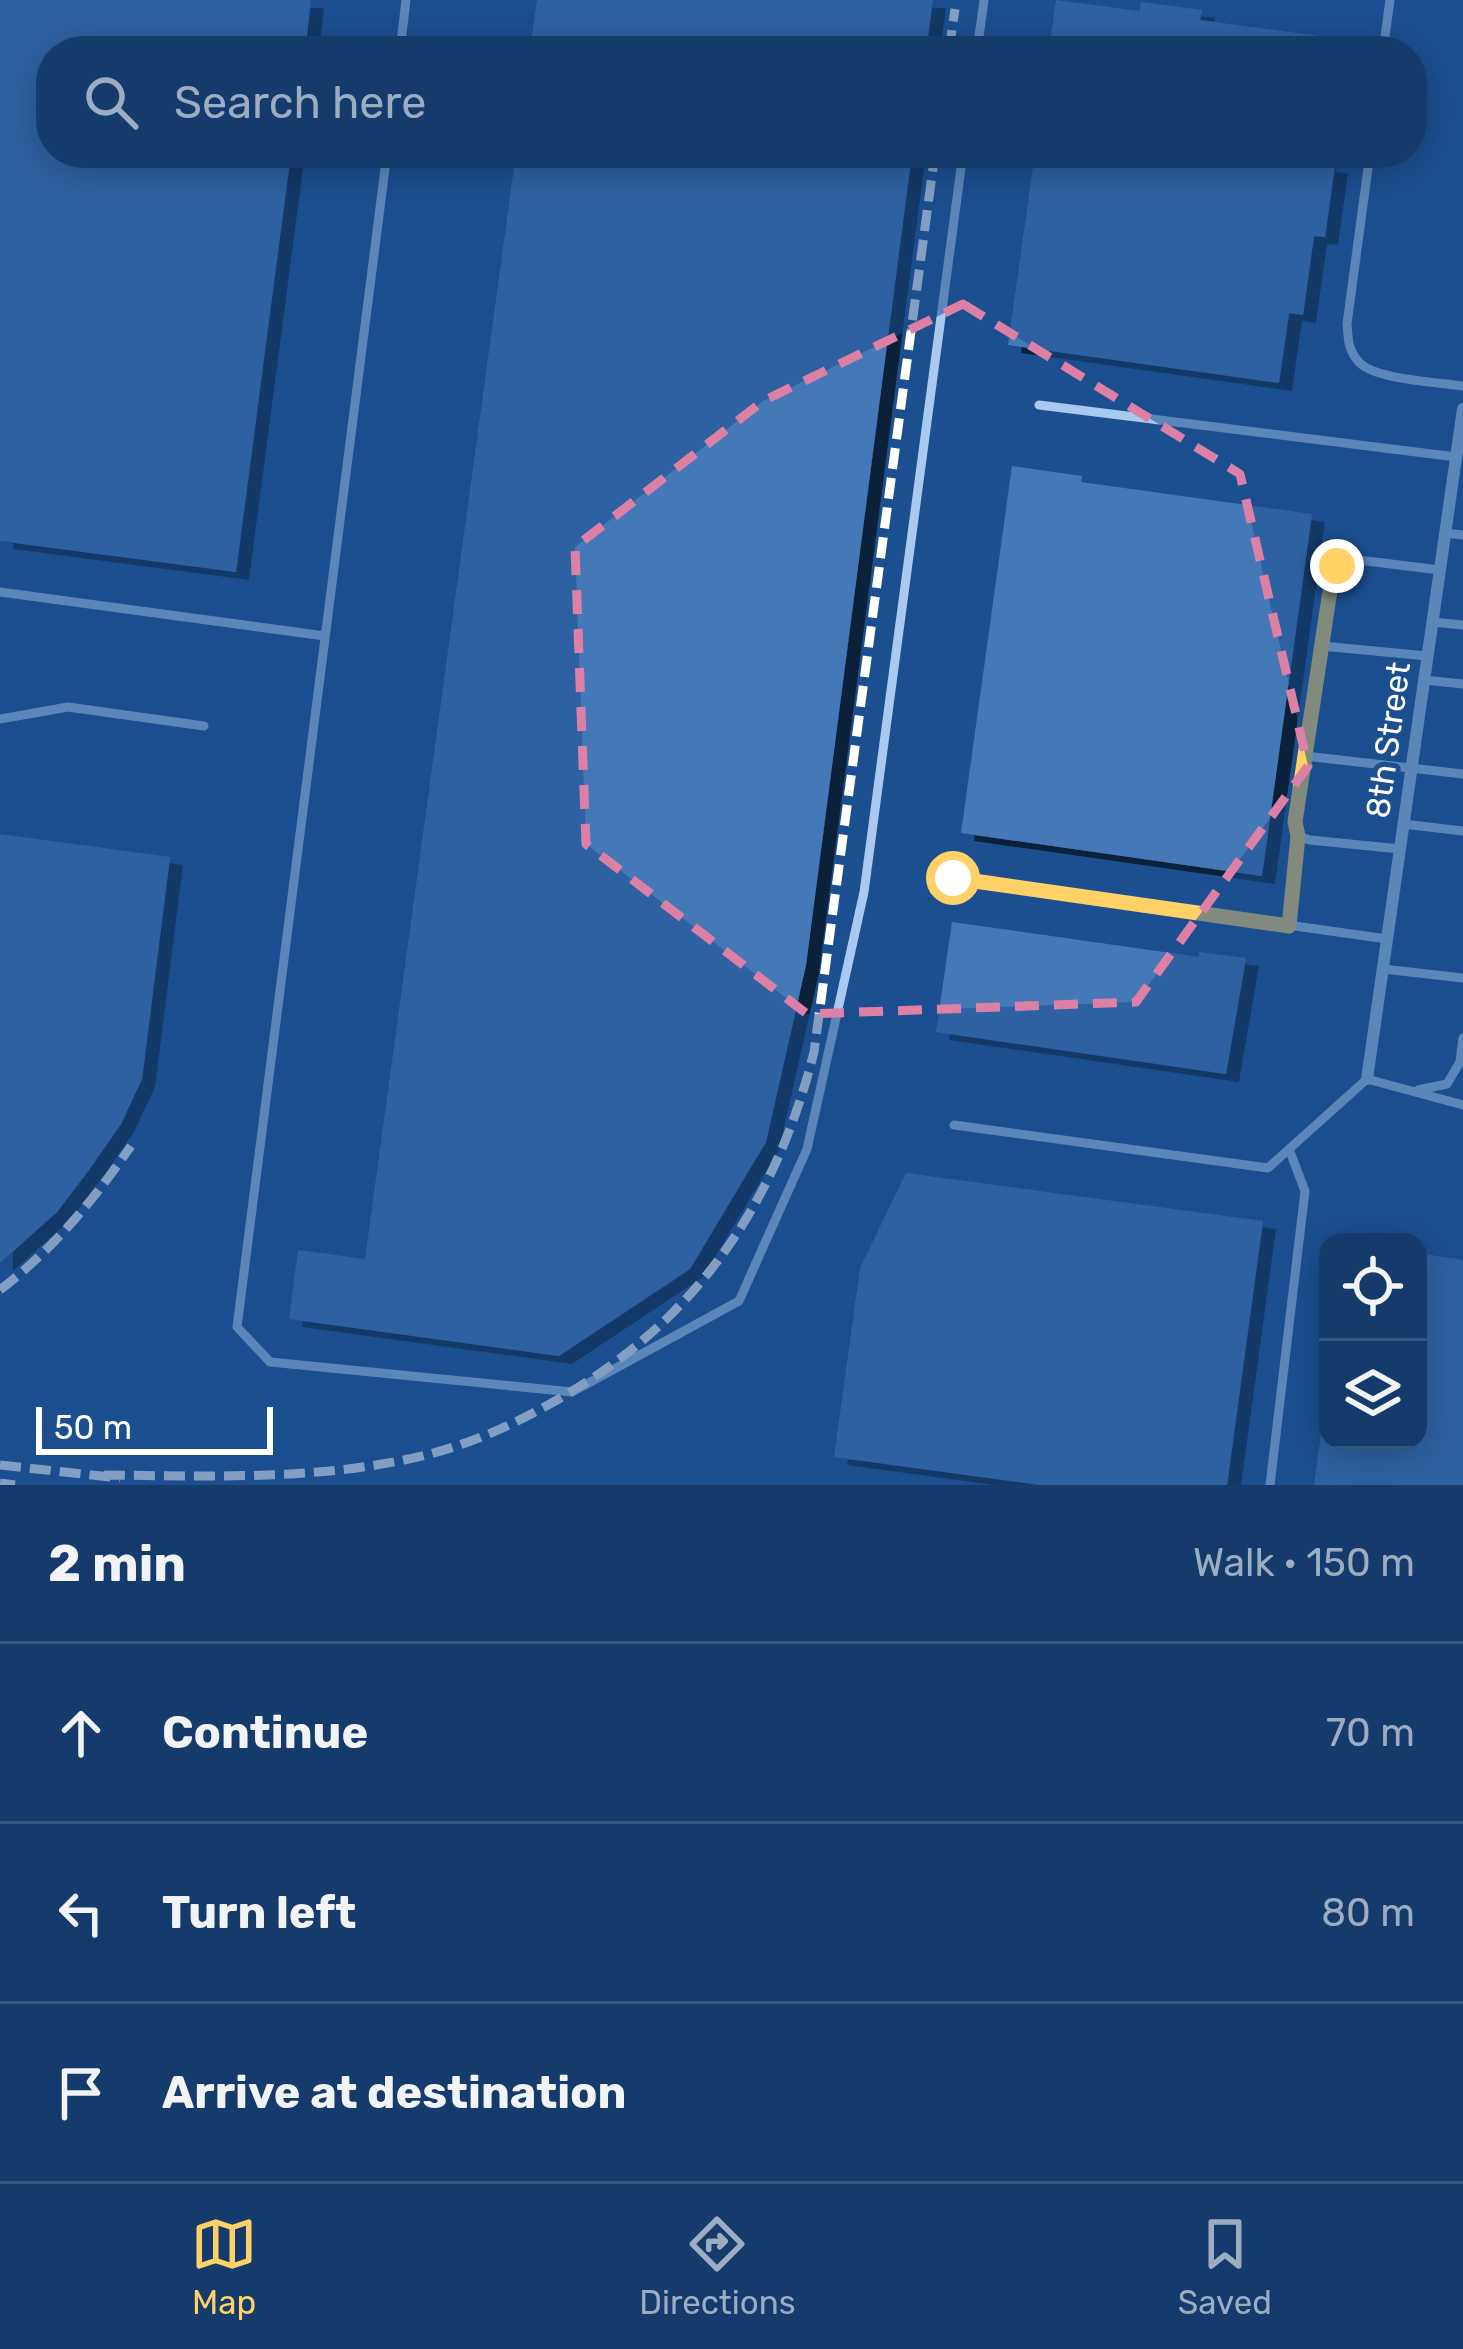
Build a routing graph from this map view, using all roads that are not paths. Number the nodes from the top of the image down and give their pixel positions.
1 (406, 0) edge
2 (983, 0) edge
3 (1390, 0) edge
4 (402, 36) edge
5 (979, 36) edge
6 (1385, 36) edge
7 (385, 168) edge
8 (961, 168) edge
9 (1368, 168) edge
10 (1463, 386) edge
11 (1039, 405) dead end
12 (1462, 417) edge
13 (1456, 457) junction
14 (1445, 533) junction
15 (1463, 535) edge
16 (1440, 570) junction
17 (0, 592) edge
18 (1432, 622) junction
19 (1463, 626) edge
20 (325, 636) junction
21 (1322, 646) junction
22 (1427, 656) junction
23 (1424, 680) junction
24 (1463, 684) edge
25 (0, 719) edge
26 (204, 726) dead end
27 (1305, 755) junction
28 (1412, 767) junction
29 (1463, 774) edge
30 (1403, 824) junction
31 (1463, 831) edge
32 (1298, 836) junction
33 (1400, 849) junction
34 (953, 878) dead end
35 (1289, 926) junction
36 (1387, 939) junction
37 (1383, 969) junction
38 (1463, 978) edge
39 (1463, 1038) edge
40 (1366, 1079) junction
41 (1412, 1091) junction
42 (1463, 1105) edge
43 (954, 1125) dead end
44 (1288, 1149) junction
45 (1270, 1485) edge

1 - 4 lane
2 - 5 lane
3 - 6 lane
7 - 20 lane
8 - 20 lane
9 - 10 lane
11 - 13 lane
12 - 13 street, 8th Street
13 - 14 street, 8th Street
14 - 15 lane
14 - 16 street, 8th Street
16 - 18 street, 8th Street
16 - 21 lane
17 - 20 lane
18 - 19 lane
18 - 22 street, 8th Street
21 - 22 lane
21 - 27 lane
22 - 23 street, 8th Street
23 - 24 lane
23 - 28 street, 8th Street
25 - 26 lane
27 - 28 lane
27 - 32 lane
28 - 29 lane
28 - 30 street, 8th Street
30 - 31 lane
30 - 33 street, 8th Street
32 - 33 lane
32 - 35 lane
33 - 36 street, 8th Street
34 - 35 lane
35 - 36 lane
36 - 37 street, 8th Street
37 - 38 lane
37 - 40 street, 8th Street
39 - 41 lane
40 - 41 lane
40 - 44 lane
41 - 42 lane
43 - 44 lane
44 - 45 lane

